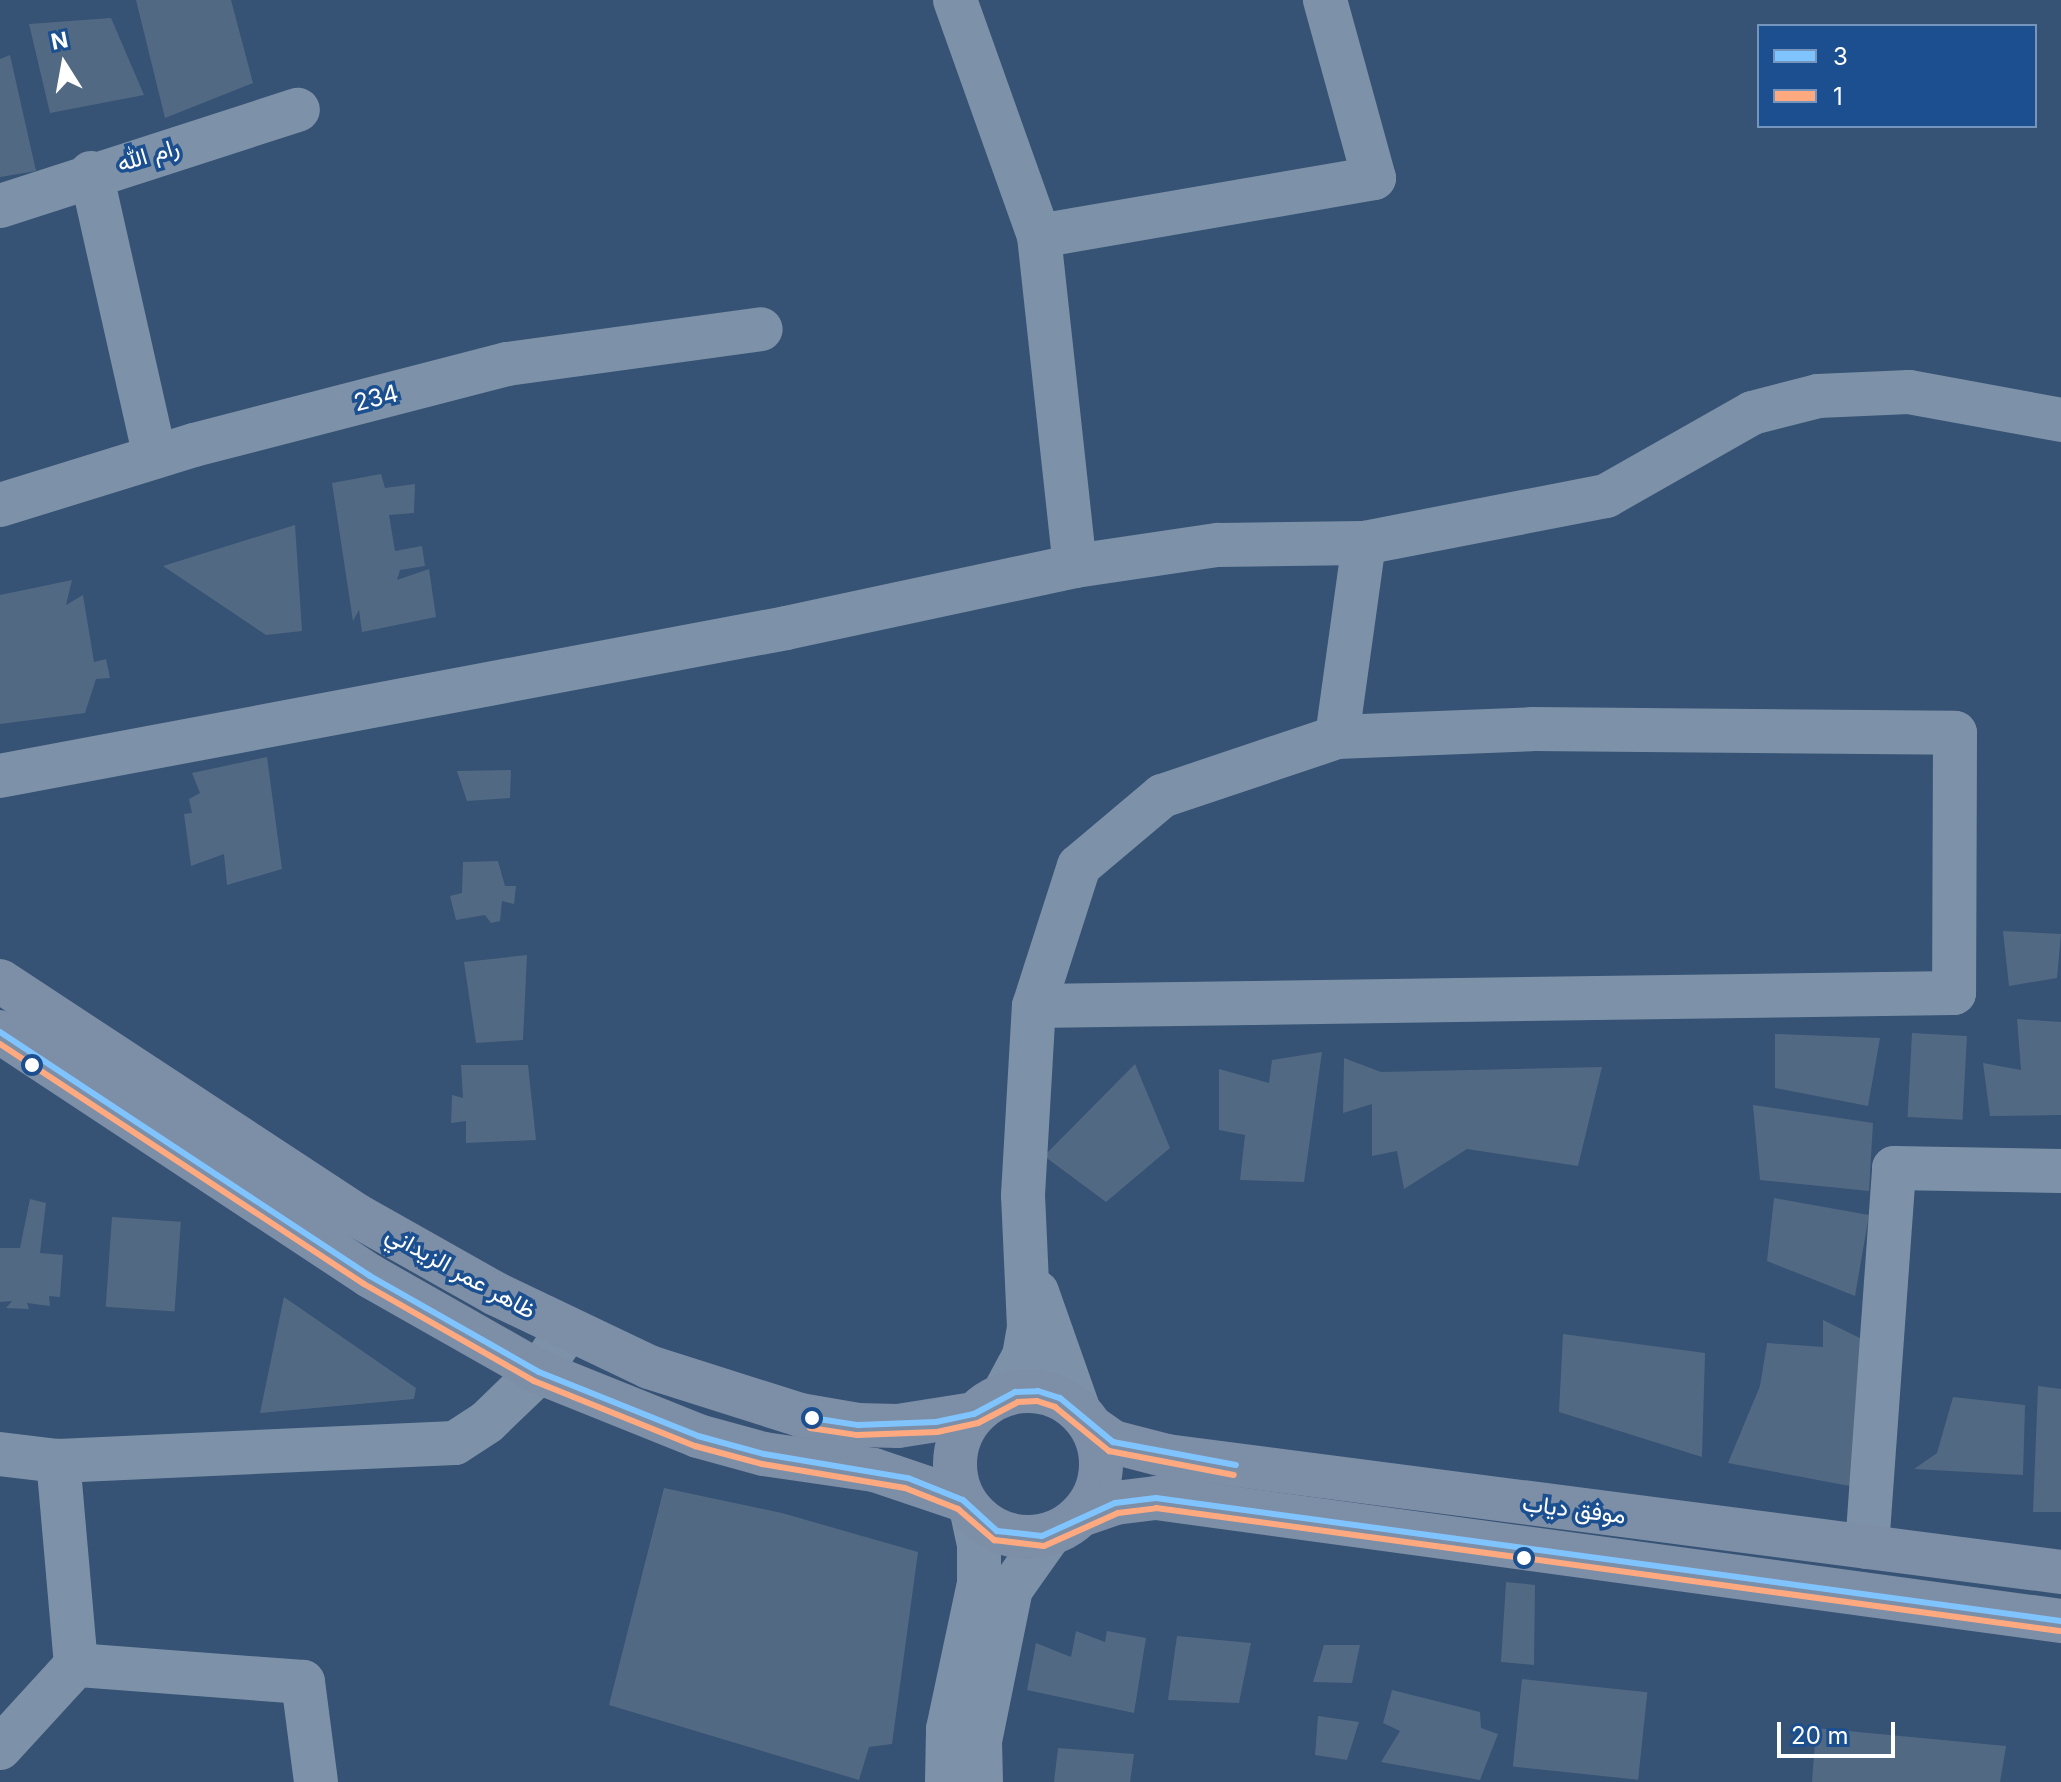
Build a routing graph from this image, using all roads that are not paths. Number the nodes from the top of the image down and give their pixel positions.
1 (955, 0) edge
2 (1325, 0) edge
3 (298, 110) dead end
4 (91, 173) junction
5 (0, 206) edge
6 (1039, 236) junction
7 (761, 329) dead end
8 (2061, 420) edge
9 (155, 457) junction
10 (0, 505) edge
11 (1364, 543) junction
12 (1075, 566) junction
13 (1337, 737) junction
14 (0, 776) edge
15 (0, 981) edge
16 (1034, 1006) junction
17 (0, 1032) edge
18 (2061, 1171) edge
19 (1025, 1261) junction
20 (568, 1329) junction
21 (539, 1372) junction
22 (988, 1405) junction
23 (1086, 1420) junction
24 (0, 1454) edge
25 (58, 1461) junction
26 (968, 1506) junction
27 (1065, 1525) junction
28 (1867, 1547) junction
29 (2061, 1572) edge
30 (2061, 1621) edge
31 (76, 1665) junction
32 (0, 1748) edge
33 (316, 1782) edge
34 (947, 1782) edge
35 (981, 1782) edge

1 - 6 street
2 - 6 street
3 - 4 street, رام الله
4 - 5 street, رام الله
4 - 9 street
6 - 12 street
7 - 9 street, 234
8 - 11 street
9 - 10 street, 234
11 - 12 street
11 - 13 street
12 - 14 street
13 - 16 street
13 - 16 street
15 - 20 main road, ظاهر عمر الزيداني
16 - 19 street
17 - 21 main road, ظاهر عمر الزيداني
18 - 28 street
19 - 22 street
19 - 23 street
20 - 21 street
20 - 22 main road, ظاهر عمر الزيداني
21 - 25 street
21 - 26 main road, ظاهر عمر الزيداني
22 - 23 main road
22 - 26 main road
23 - 27 main road
23 - 28 main road, موفق دياب
24 - 25 street
25 - 31 street
26 - 27 main road
26 - 34 street
27 - 30 main road, موفق دياب
27 - 35 street
28 - 29 main road, موفق دياب
31 - 32 street
31 - 33 street

